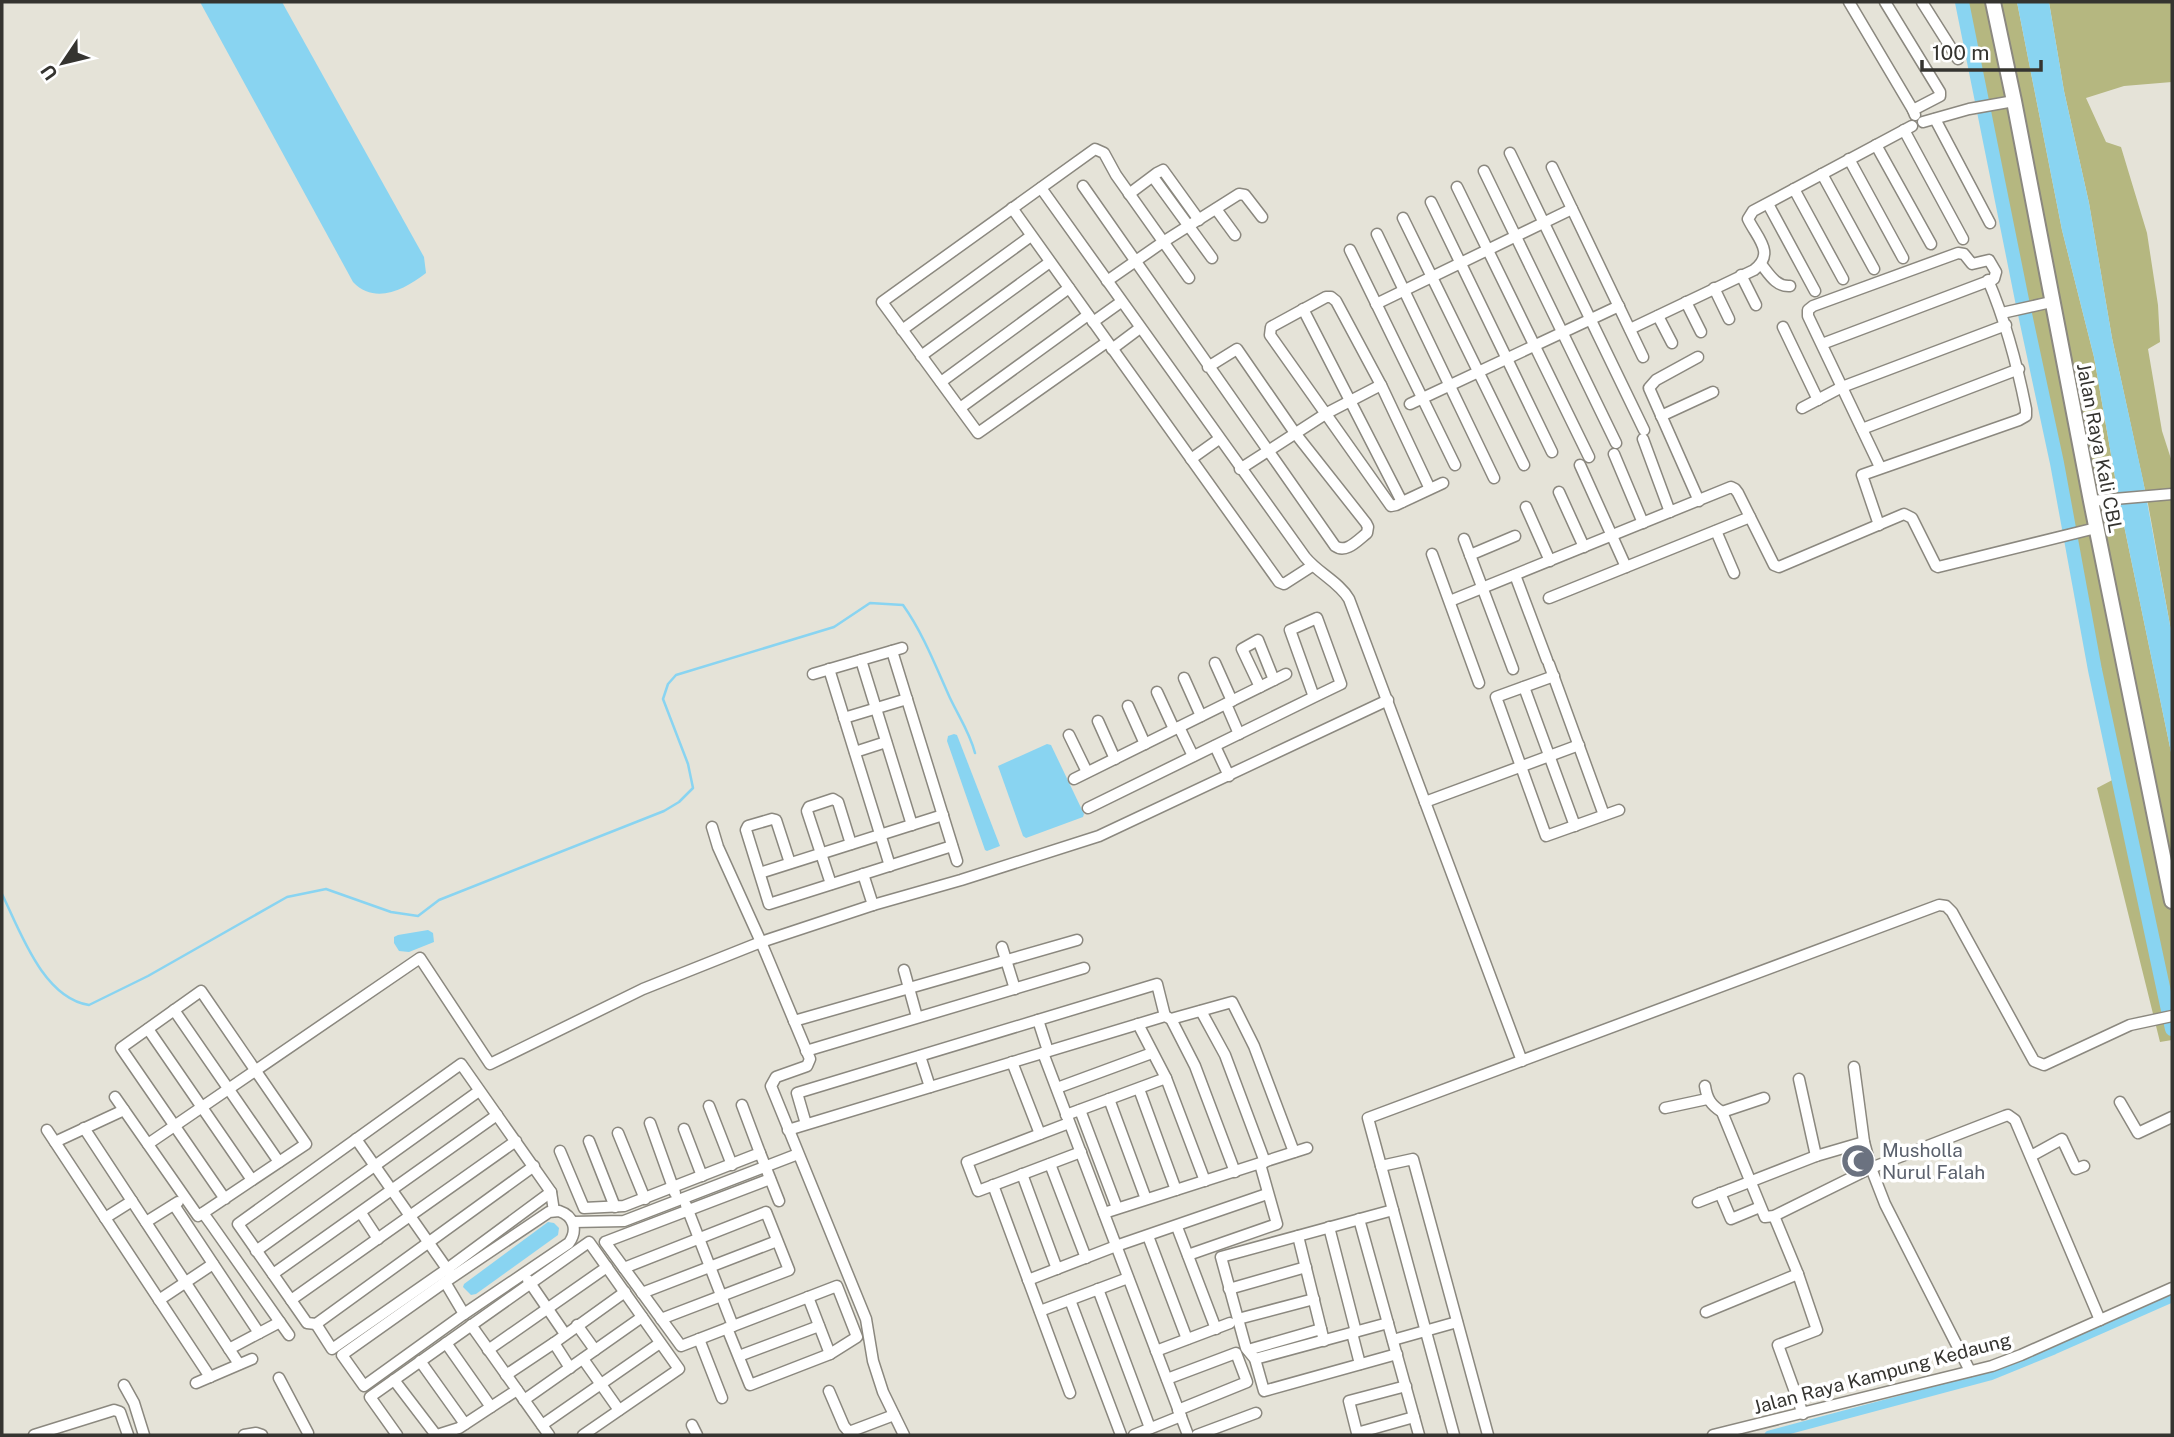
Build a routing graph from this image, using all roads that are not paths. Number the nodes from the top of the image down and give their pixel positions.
1 (1849, 2) edge
2 (1885, 2) edge
3 (1922, 2) edge
4 (1993, 2) edge
5 (1958, 59) dead end
6 (2014, 101) junction
7 (1935, 119) junction
8 (1913, 121) junction
9 (1876, 145) junction
10 (1510, 153) dead end
11 (1849, 159) junction
12 (1552, 167) dead end
13 (1484, 171) dead end
14 (1822, 174) junction
15 (1083, 186) dead end
16 (1457, 187) dead end
17 (1041, 188) junction
18 (1794, 189) junction
19 (1129, 194) junction
20 (1431, 202) dead end
21 (1768, 204) junction
22 (1012, 208) junction
23 (1216, 209) junction
24 (1572, 209) junction
25 (1262, 217) dead end
26 (1403, 218) dead end
27 (1194, 223) junction
28 (1544, 223) junction
29 (1990, 223) dead end
30 (1377, 234) dead end
31 (1235, 235) dead end
32 (1031, 236) junction
33 (1516, 236) junction
34 (1963, 239) dead end
35 (1163, 242) junction
36 (1930, 244) dead end
37 (1350, 250) dead end
38 (1488, 250) junction
39 (1212, 258) dead end
40 (1903, 258) dead end
41 (1050, 262) junction
42 (1135, 262) junction
43 (1460, 263) junction
44 (1761, 264) junction
45 (1874, 269) dead end
46 (1741, 275) junction
47 (1432, 277) junction
48 (1189, 278) dead end
49 (1843, 279) dead end
50 (1988, 280) junction
51 (1107, 281) junction
52 (1790, 286) dead end
53 (1069, 288) junction
54 (1714, 288) junction
55 (1404, 291) junction
56 (1815, 291) dead end
57 (1121, 302) junction
58 (1686, 302) junction
59 (2051, 302) junction
60 (1376, 304) junction
61 (1756, 305) dead end
62 (1619, 306) junction
63 (1303, 309) junction
64 (2002, 313) junction
65 (1657, 316) junction
66 (1091, 319) junction
67 (1590, 319) junction
68 (1729, 319) dead end
69 (2006, 325) junction
70 (1783, 327) dead end
71 (1140, 328) junction
72 (1630, 329) junction
73 (902, 330) junction
74 (1701, 332) dead end
75 (1562, 333) junction
76 (1672, 343) dead end
77 (1822, 344) junction
78 (1110, 345) junction
79 (1535, 345) junction
80 (922, 356) junction
81 (1643, 357) dead end
82 (1698, 357) dead end
83 (1507, 359) junction
84 (1208, 367) junction
85 (2018, 369) junction
86 (1478, 372) junction
87 (941, 382) junction
88 (1381, 385) junction
89 (1450, 385) junction
90 (1842, 387) junction
91 (1713, 392) dead end
92 (1422, 398) junction
93 (1818, 400) junction
94 (1350, 401) junction
95 (1410, 404) dead end
96 (960, 408) junction
97 (1802, 408) dead end
98 (1326, 413) junction
99 (1661, 416) junction
100 (1862, 429) junction
101 (1295, 433) junction
102 (1219, 439) junction
103 (1268, 450) junction
104 (1552, 452) dead end
105 (1589, 457) dead end
106 (1191, 459) junction
107 (1455, 465) dead end
108 (1524, 465) dead end
109 (1580, 465) dead end
110 (1880, 467) junction
111 (1240, 469) junction
112 (1494, 478) dead end
113 (1443, 483) dead end
114 (1430, 489) junction
115 (1559, 492) dead end
116 (2172, 494) edge
117 (1699, 501) junction
118 (2091, 501) junction
119 (1402, 502) junction
120 (1526, 507) dead end
121 (1670, 512) junction
122 (1750, 517) junction
123 (1643, 523) junction
124 (1879, 525) junction
125 (2096, 528) junction
126 (1716, 531) junction
127 (1515, 536) dead end
128 (1613, 536) junction
129 (1464, 539) dead end
130 (1584, 547) junction
131 (1432, 554) dead end
132 (1470, 555) junction
133 (1550, 561) junction
134 (1312, 566) junction
135 (1626, 567) junction
136 (1734, 573) dead end
137 (1515, 575) junction
138 (1482, 588) junction
139 (1549, 598) dead end
140 (1450, 601) junction
141 (861, 660) junction
142 (1215, 663) dead end
143 (829, 669) junction
144 (1513, 669) dead end
145 (813, 674) dead end
146 (1286, 674) dead end
147 (1554, 676) junction
148 (1184, 678) dead end
149 (1274, 681) junction
150 (1479, 683) dead end
151 (1260, 687) junction
152 (1524, 687) junction
153 (1157, 692) dead end
154 (1314, 698) junction
155 (907, 699) junction
156 (1388, 700) junction
157 (1229, 703) junction
158 (1128, 706) dead end
159 (876, 708) junction
160 (1201, 716) junction
161 (844, 718) junction
162 (1098, 721) dead end
163 (1177, 728) junction
164 (1239, 734) junction
165 (1069, 735) dead end
166 (886, 742) junction
167 (1145, 744) junction
168 (1579, 745) junction
169 (1215, 746) junction
170 (855, 752) junction
171 (1193, 756) junction
172 (1550, 756) junction
173 (1115, 759) junction
174 (1521, 767) junction
175 (1087, 772) junction
176 (1229, 776) junction
177 (1074, 779) dead end
178 (1425, 802) junction
179 (1088, 808) dead end
180 (1619, 810) dead end
181 (943, 815) junction
182 (1604, 815) junction
183 (912, 825) junction
184 (1575, 825) junction
185 (712, 827) dead end
186 (881, 835) junction
187 (851, 844) junction
188 (952, 846) junction
189 (821, 854) junction
190 (957, 861) dead end
191 (790, 863) junction
192 (890, 866) junction
193 (760, 873) junction
194 (863, 874) junction
195 (831, 884) junction
196 (2172, 901) edge
197 (873, 905) junction
198 (1077, 940) dead end
199 (761, 942) junction
200 (1002, 947) dead end
201 (1006, 960) junction
202 (1084, 968) dead end
203 (904, 970) dead end
204 (909, 988) junction
205 (1015, 989) junction
206 (174, 1010) junction
207 (1201, 1011) junction
208 (2172, 1016) edge
209 (917, 1017) junction
210 (1168, 1017) junction
211 (1038, 1020) junction
212 (794, 1021) junction
213 (1138, 1024) junction
214 (148, 1029) junction
215 (806, 1051) junction
216 (1046, 1052) junction
217 (1152, 1054) junction
218 (920, 1056) junction
219 (1522, 1061) junction
220 (1012, 1062) junction
221 (1854, 1067) dead end
222 (256, 1071) junction
223 (1166, 1079) junction
224 (1799, 1080) dead end
225 (1705, 1086) dead end
226 (929, 1087) junction
227 (1056, 1088) junction
228 (1139, 1088) junction
229 (229, 1089) junction
230 (479, 1091) junction
231 (115, 1097) dead end
232 (1707, 1098) junction
233 (1764, 1098) dead end
234 (1109, 1100) junction
235 (2120, 1102) dead end
236 (742, 1105) dead end
237 (709, 1106) dead end
238 (202, 1107) junction
239 (1665, 1108) dead end
240 (124, 1110) junction
241 (1080, 1110) junction
242 (1722, 1112) junction
243 (498, 1115) junction
244 (2172, 1117) edge
245 (1068, 1119) junction
246 (650, 1123) dead end
247 (806, 1124) junction
248 (175, 1126) junction
249 (85, 1128) junction
250 (684, 1129) dead end
251 (47, 1130) dead end
252 (788, 1130) junction
253 (618, 1133) dead end
254 (1040, 1134) junction
255 (356, 1139) junction
256 (516, 1141) junction
257 (589, 1141) dead end
258 (55, 1142) junction
259 (1864, 1142) junction
260 (148, 1144) junction
261 (1307, 1148) dead end
262 (560, 1150) dead end
263 (1080, 1152) junction
264 (1294, 1152) junction
265 (760, 1153) junction
266 (798, 1154) junction
267 (1816, 1156) junction
268 (2031, 1156) junction
269 (279, 1162) junction
270 (1262, 1163) junction
271 (1050, 1164) junction
272 (732, 1165) junction
273 (374, 1166) junction
274 (534, 1166) junction
275 (1381, 1166) junction
276 (2084, 1166) dead end
277 (765, 1167) junction
278 (1871, 1168) junction
279 (1235, 1172) junction
280 (1022, 1174) junction
281 (702, 1176) junction
282 (770, 1179) junction
283 (253, 1180) junction
284 (1205, 1181) junction
285 (1749, 1181) junction
286 (993, 1185) junction
287 (673, 1188) junction
288 (1175, 1190) junction
289 (393, 1191) junction
290 (551, 1192) junction
291 (1720, 1193) junction
292 (1267, 1194) junction
293 (186, 1198) junction
294 (225, 1199) junction
295 (645, 1199) junction
296 (681, 1199) junction
297 (1146, 1199) junction
298 (132, 1201) junction
299 (779, 1201) dead end
300 (1698, 1202) dead end
301 (174, 1205) junction
302 (1760, 1207) junction
303 (615, 1208) junction
304 (1117, 1208) junction
305 (688, 1209) junction
306 (1393, 1210) junction
307 (554, 1211) junction
308 (202, 1213) junction
309 (361, 1213) junction
310 (1104, 1213) junction
311 (410, 1216) junction
312 (1774, 1216) junction
313 (105, 1218) junction
314 (1359, 1219) junction
315 (146, 1222) junction
316 (573, 1222) junction
317 (1177, 1227) junction
318 (1329, 1227) junction
319 (1148, 1236) junction
320 (1298, 1236) junction
321 (699, 1238) junction
322 (378, 1239) junction
323 (777, 1241) junction
324 (428, 1242) junction
325 (1116, 1246) junction
326 (256, 1251) junction
327 (1188, 1255) junction
328 (1086, 1258) junction
329 (213, 1264) junction
330 (607, 1267) junction
331 (710, 1267) junction
332 (1306, 1267) junction
333 (624, 1268) junction
334 (1057, 1269) junction
335 (273, 1274) junction
336 (1798, 1274) junction
337 (448, 1276) junction
338 (527, 1278) junction
339 (1128, 1278) junction
340 (1028, 1280) junction
341 (185, 1282) junction
342 (2172, 1288) edge
343 (1098, 1289) junction
344 (1229, 1289) junction
345 (625, 1292) junction
346 (642, 1293) junction
347 (722, 1296) junction
348 (808, 1297) junction
349 (1314, 1299) junction
350 (159, 1300) junction
351 (291, 1300) junction
352 (1070, 1300) junction
353 (548, 1309) junction
354 (1040, 1311) junction
355 (1706, 1312) dead end
356 (464, 1314) junction
357 (642, 1317) junction
358 (661, 1319) junction
359 (2100, 1320) junction
360 (1234, 1321) junction
361 (280, 1322) junction
362 (1457, 1322) junction
363 (316, 1324) junction
364 (1388, 1324) junction
365 (471, 1325) junction
366 (577, 1325) junction
367 (819, 1325) junction
368 (730, 1327) junction
369 (1216, 1329) junction
370 (1321, 1329) junction
371 (1426, 1331) junction
372 (1354, 1333) junction
373 (259, 1334) junction
374 (565, 1334) junction
375 (289, 1335) dead end
376 (699, 1339) junction
377 (1187, 1339) junction
378 (1393, 1340) junction
379 (1324, 1341) junction
380 (446, 1343) junction
381 (554, 1343) junction
382 (660, 1343) junction
383 (229, 1349) junction
384 (488, 1350) junction
385 (595, 1350) junction
386 (1248, 1350) junction
387 (1156, 1351) junction
388 (830, 1354) junction
389 (1397, 1354) junction
390 (738, 1356) junction
391 (252, 1359) dead end
392 (583, 1359) junction
393 (1255, 1359) junction
394 (420, 1361) junction
395 (239, 1364) junction
396 (1360, 1364) junction
397 (570, 1368) junction
398 (1970, 1371) junction
399 (506, 1375) junction
400 (210, 1377) junction
401 (279, 1378) dead end
402 (1167, 1379) junction
403 (394, 1380) junction
404 (196, 1384) dead end
405 (601, 1384) junction
406 (124, 1385) dead end
407 (1406, 1386) junction
408 (517, 1390) junction
409 (828, 1391) dead end
410 (1070, 1393) dead end
411 (722, 1398) dead end
412 (524, 1400) junction
413 (491, 1407) junction
414 (619, 1410) junction
415 (1180, 1413) junction
416 (1256, 1413) dead end
417 (1803, 1413) junction
418 (894, 1415) junction
419 (1414, 1417) junction
420 (465, 1424) junction
421 (542, 1425) junction
422 (692, 1425) dead end
423 (1150, 1429) junction
424 (307, 1434) edge
425 (34, 1435) edge
426 (128, 1435) edge
427 (144, 1435) edge
428 (244, 1435) edge
429 (262, 1435) edge
430 (397, 1435) edge
431 (437, 1435) edge
432 (549, 1435) edge
433 (583, 1435) edge
434 (697, 1435) edge
435 (904, 1435) edge
436 (1121, 1435) edge
437 (1133, 1435) edge
438 (1188, 1435) edge
439 (1196, 1435) edge
440 (1419, 1435) edge
441 (1454, 1435) edge
442 (1488, 1435) edge
443 (1713, 1435) edge

1 - 8 street
2 - 8 street
3 - 5 street
4 - 6 main road, Jalan Raya Kali CBL
6 - 7 street
6 - 59 main road, Jalan Raya Kali CBL
7 - 8 street
7 - 29 street
8 - 9 street
8 - 34 street
9 - 11 street
9 - 36 street
10 - 28 street
11 - 14 street
11 - 40 street
12 - 24 street
13 - 33 street
14 - 18 street
14 - 45 street
15 - 42 street
16 - 38 street
17 - 19 street
17 - 22 street
17 - 51 street
18 - 21 street
18 - 49 street
19 - 27 street
19 - 35 street
20 - 43 street
21 - 44 street
21 - 56 street
22 - 32 street
22 - 73 street
23 - 25 street
23 - 27 street
23 - 31 street
24 - 28 street
24 - 62 street
26 - 47 street
27 - 35 street
27 - 39 street
28 - 33 street
28 - 67 street
30 - 55 street
32 - 41 street
32 - 73 street
33 - 38 street
33 - 75 street
35 - 42 street
35 - 48 street
37 - 60 street
38 - 43 street
38 - 79 street
41 - 53 street
41 - 80 street
42 - 51 street
42 - 84 street
43 - 47 street
43 - 83 street
44 - 46 street
44 - 52 street
46 - 54 street
46 - 61 street
47 - 55 street
47 - 86 street
50 - 64 street
50 - 77 street
50 - 77 street
51 - 57 street
53 - 66 street
53 - 87 street
54 - 58 street
54 - 68 street
55 - 60 street
55 - 89 street
57 - 66 street
57 - 71 street
58 - 65 street
58 - 74 street
59 - 64 street
59 - 118 main road, Jalan Raya Kali CBL
60 - 92 street
62 - 67 street
62 - 72 street
63 - 88 street
63 - 94 street
63 - 98 street
64 - 69 street
65 - 72 street
65 - 76 street
66 - 78 street
66 - 96 street
67 - 75 street
67 - 121 street
69 - 85 street
69 - 90 street
70 - 93 street
71 - 78 street
71 - 102 street
72 - 81 street
73 - 80 street
75 - 79 street
75 - 123 street
77 - 90 street
78 - 96 street
78 - 106 street
79 - 83 street
79 - 105 street
80 - 87 street
82 - 99 street
83 - 86 street
83 - 104 street
84 - 101 street
84 - 103 street
85 - 100 street
85 - 110 street
86 - 89 street
86 - 108 street
87 - 96 street
88 - 94 street
88 - 114 street
89 - 92 street
89 - 112 street
90 - 93 street
90 - 100 street
91 - 99 street
92 - 95 street
92 - 107 street
93 - 97 street
94 - 98 street
94 - 119 street
98 - 101 street
98 - 119 street
99 - 117 street
100 - 110 street
101 - 103 street
101 - 103 street
102 - 106 street
102 - 111 street
103 - 111 street
106 - 134 street
109 - 128 street
110 - 124 street
111 - 134 street
113 - 114 street
114 - 119 street
115 - 130 street
116 - 118 street
117 - 121 street
117 - 122 street
118 - 125 main road, Jalan Raya Kali CBL
120 - 133 street
121 - 123 street
122 - 124 street
122 - 126 street
123 - 128 street
124 - 125 street
125 - 196 main road, Jalan Raya Kali CBL
126 - 135 street
126 - 136 street
127 - 132 street
128 - 130 street
128 - 135 street
129 - 132 street
130 - 133 street
131 - 140 street
132 - 138 street
133 - 137 street
134 - 156 street
135 - 139 street
137 - 138 street
137 - 147 street
138 - 140 street
138 - 144 street
140 - 150 street
141 - 143 street
141 - 155 street
141 - 159 street
142 - 157 street
143 - 145 street
143 - 161 street
146 - 149 street
147 - 152 street
147 - 168 street
148 - 160 street
149 - 151 street
149 - 151 street
151 - 157 street
152 - 172 street
152 - 174 street
153 - 163 street
154 - 154 street
154 - 164 street
155 - 159 street
155 - 181 street
156 - 176 street
156 - 178 street
157 - 160 street
157 - 164 street
158 - 167 street
159 - 161 street
159 - 166 street
160 - 163 street
161 - 170 street
162 - 173 street
163 - 167 street
163 - 171 street
164 - 169 street
165 - 175 street
166 - 170 street
166 - 183 street
167 - 173 street
168 - 172 street
168 - 182 street
169 - 171 street
169 - 176 street
170 - 186 street
171 - 179 street
172 - 174 street
172 - 184 street
173 - 175 street
174 - 178 street
174 - 184 street
175 - 177 street
176 - 197 street
178 - 219 street
180 - 182 street
181 - 183 street
181 - 188 street
182 - 184 street
183 - 186 street
185 - 199 street
186 - 187 street
186 - 192 street
187 - 189 street
187 - 189 street
188 - 190 street
188 - 192 street
189 - 191 street
189 - 195 street
191 - 193 street
191 - 193 street
192 - 194 street
193 - 195 street
194 - 195 street
194 - 197 street
197 - 199 street
198 - 201 street
199 - 212 street
199 - 222 street
200 - 201 street
201 - 204 street
201 - 205 street
202 - 205 street
203 - 204 street
204 - 209 street
204 - 212 street
205 - 209 street
206 - 214 street
206 - 222 street
206 - 229 street
207 - 210 street
207 - 264 street
207 - 270 street
208 - 219 street
209 - 215 street
210 - 211 street
210 - 213 street
210 - 279 street
211 - 216 street
211 - 218 street
212 - 215 street
213 - 216 street
213 - 217 street
214 - 238 street
214 - 248 street
215 - 252 street
216 - 220 street
216 - 227 street
217 - 223 street
217 - 227 street
218 - 226 street
218 - 247 street
219 - 275 street
220 - 226 street
220 - 254 street
221 - 259 street
222 - 229 street
222 - 269 street
223 - 228 street
223 - 284 street
224 - 267 street
225 - 232 street
226 - 247 street
227 - 245 street
228 - 234 street
228 - 288 street
229 - 238 street
229 - 269 street
230 - 243 street
230 - 255 street
230 - 273 street
231 - 240 street
232 - 239 street
232 - 242 street
233 - 242 street
234 - 241 street
234 - 297 street
235 - 244 street
236 - 265 street
237 - 272 street
238 - 248 street
238 - 283 street
240 - 249 street
240 - 260 street
241 - 245 street
241 - 304 street
242 - 285 street
243 - 256 street
243 - 289 street
245 - 254 street
245 - 263 street
246 - 287 street
247 - 252 street
248 - 260 street
248 - 294 street
249 - 258 street
249 - 298 street
250 - 281 street
251 - 258 street
252 - 266 street
253 - 295 street
254 - 286 street
255 - 273 street
255 - 326 street
256 - 274 street
256 - 311 street
257 - 303 street
258 - 313 street
259 - 267 street
259 - 278 street
260 - 293 street
261 - 264 street
262 - 303 street
263 - 271 street
263 - 310 street
264 - 270 street
265 - 272 street
265 - 277 street
266 - 277 street
266 - 418 street
267 - 285 street
268 - 276 street
268 - 278 street
268 - 359 street
269 - 283 street
270 - 279 street
270 - 292 street
271 - 280 street
271 - 328 street
272 - 281 street
273 - 289 street
273 - 326 street
274 - 290 street
274 - 324 street
275 - 306 street
275 - 362 street
277 - 282 street
277 - 296 street
278 - 312 street
278 - 398 street
279 - 284 street
280 - 286 street
280 - 334 street
281 - 287 street
282 - 299 street
282 - 305 street
283 - 294 street
284 - 288 street
285 - 291 street
285 - 302 street
286 - 340 street
287 - 295 street
287 - 296 street
288 - 297 street
289 - 309 street
289 - 311 street
290 - 307 street
290 - 337 street
291 - 300 street
291 - 302 street
292 - 317 street
292 - 327 street
293 - 301 street
293 - 308 street
294 - 308 street
295 - 303 street
296 - 305 street
296 - 316 street
297 - 304 street
298 - 313 street
298 - 315 street
301 - 315 street
301 - 329 street
302 - 312 street
304 - 310 street
305 - 321 street
305 - 333 street
306 - 314 street
306 - 371 street
307 - 316 street
307 - 337 street
308 - 361 street
309 - 322 street
309 - 335 street
310 - 325 street
311 - 322 street
311 - 324 street
312 - 336 street
313 - 350 street
314 - 318 street
314 - 364 street
315 - 341 street
316 - 338 street
317 - 319 street
317 - 327 street
318 - 320 street
318 - 372 street
319 - 325 street
319 - 377 street
320 - 332 street
320 - 344 street
321 - 323 street
321 - 331 street
321 - 333 street
322 - 351 street
323 - 331 street
323 - 347 street
324 - 337 street
324 - 363 street
325 - 328 street
325 - 339 street
326 - 335 street
327 - 369 street
328 - 334 street
329 - 341 street
329 - 373 street
330 - 338 street
330 - 345 street
330 - 353 street
331 - 346 street
331 - 347 street
332 - 344 street
332 - 349 street
333 - 346 street
334 - 340 street
335 - 351 street
336 - 355 street
336 - 417 street
337 - 356 street
337 - 356 street
337 - 363 street
338 - 353 street
338 - 356 street
338 - 365 street
339 - 343 street
339 - 387 street
340 - 354 street
341 - 350 street
341 - 383 street
342 - 359 street, Jalan Raya Kampung Kedaung
343 - 352 street
343 - 423 street
344 - 360 street
345 - 357 street
345 - 366 street
346 - 358 street
347 - 358 street
347 - 368 street
348 - 367 street
348 - 368 street
348 - 388 street
349 - 360 street
349 - 370 street
350 - 400 street
351 - 363 street
352 - 354 street
352 - 436 street
353 - 374 street
353 - 384 street
354 - 410 street
357 - 382 street
357 - 385 street
358 - 376 street
359 - 398 street, Jalan Raya Kampung Kedaung
360 - 369 street
360 - 386 street
361 - 373 street
361 - 375 street
362 - 371 street
362 - 442 street
364 - 372 street
364 - 378 street
365 - 380 street
365 - 384 street
366 - 374 street
366 - 385 street
367 - 388 street
367 - 390 street
368 - 376 street
368 - 390 street
369 - 377 street
370 - 379 street
370 - 386 street
371 - 378 street
371 - 441 street
372 - 379 street
372 - 396 street
373 - 383 street
374 - 381 street
376 - 411 street
377 - 387 street
378 - 389 street
379 - 393 street
380 - 394 street
380 - 413 street
381 - 397 street
381 - 399 street
382 - 405 street
382 - 414 street
383 - 395 street
384 - 399 street
385 - 392 street
386 - 393 street
387 - 402 street
388 - 390 street
389 - 396 street
389 - 407 street
391 - 395 street
392 - 397 street
392 - 405 street
393 - 396 street
394 - 403 street
394 - 420 street
395 - 400 street
397 - 412 street
398 - 417 street, Jalan Raya Kampung Kedaung
399 - 408 street
400 - 404 street
401 - 424 street
402 - 415 street
402 - 415 street
403 - 430 street
403 - 431 street
405 - 414 street
405 - 421 street
406 - 427 street
407 - 419 street
407 - 419 street
408 - 412 street
408 - 413 street
409 - 418 street
412 - 421 street
413 - 420 street
414 - 433 street
415 - 423 street
415 - 438 street
416 - 439 street
417 - 443 street, Jalan Raya Kampung Kedaung
418 - 435 street
419 - 440 street
420 - 431 street
421 - 432 street
422 - 434 street
423 - 437 street
425 - 426 street
428 - 429 street

